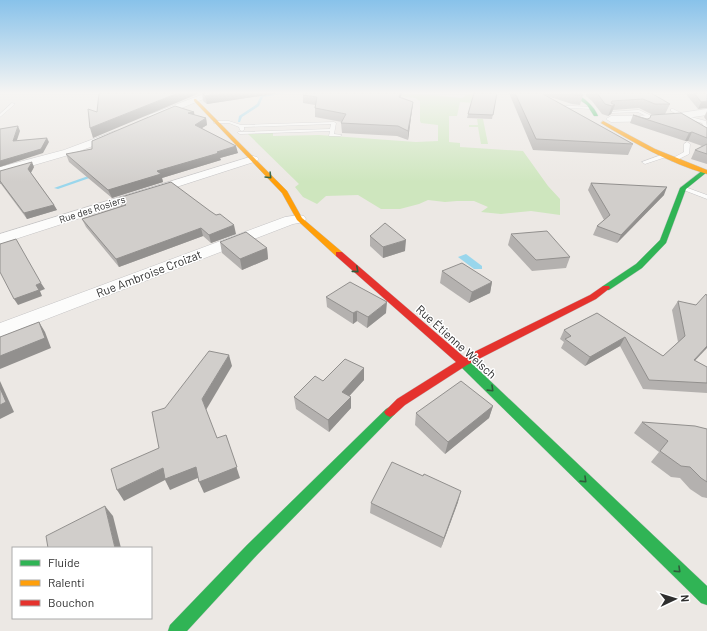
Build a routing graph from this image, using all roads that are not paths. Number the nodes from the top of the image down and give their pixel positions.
1 (216, 122) edge
2 (230, 122) edge
3 (614, 122) edge
4 (639, 122) edge
5 (644, 124) edge
6 (241, 126) junction
7 (124, 130) edge
8 (332, 130) junction
9 (240, 133) junction
10 (340, 135) edge
11 (232, 138) junction
12 (687, 144) edge
13 (665, 157) junction
14 (253, 159) junction
15 (645, 162) dead end
16 (0, 171) edge
17 (706, 171) edge
18 (684, 188) junction
19 (707, 197) edge
20 (299, 219) junction
21 (0, 238) edge
22 (0, 330) edge
23 (462, 362) junction
24 (707, 597) edge
25 (176, 631) edge

1 - 11 street, Rue Étienne Welsch
2 - 6 lane
3 - 13 street
4 - 5 lane
6 - 8 lane
6 - 9 lane
7 - 16 street
8 - 9 lane
8 - 10 lane
9 - 11 lane
11 - 14 street, Rue Étienne Welsch
12 - 13 lane
13 - 15 lane
13 - 17 street
14 -> 20 street, Rue Étienne Welsch
14 - 21 street, Rue des Rosiers
17 - 18 street
18 - 19 lane
18 - 23 street
20 - 22 street, Rue Ambroise Croizat
20 -> 23 street, Rue Étienne Welsch
23 -> 24 street, Rue Étienne Welsch
23 - 25 street

